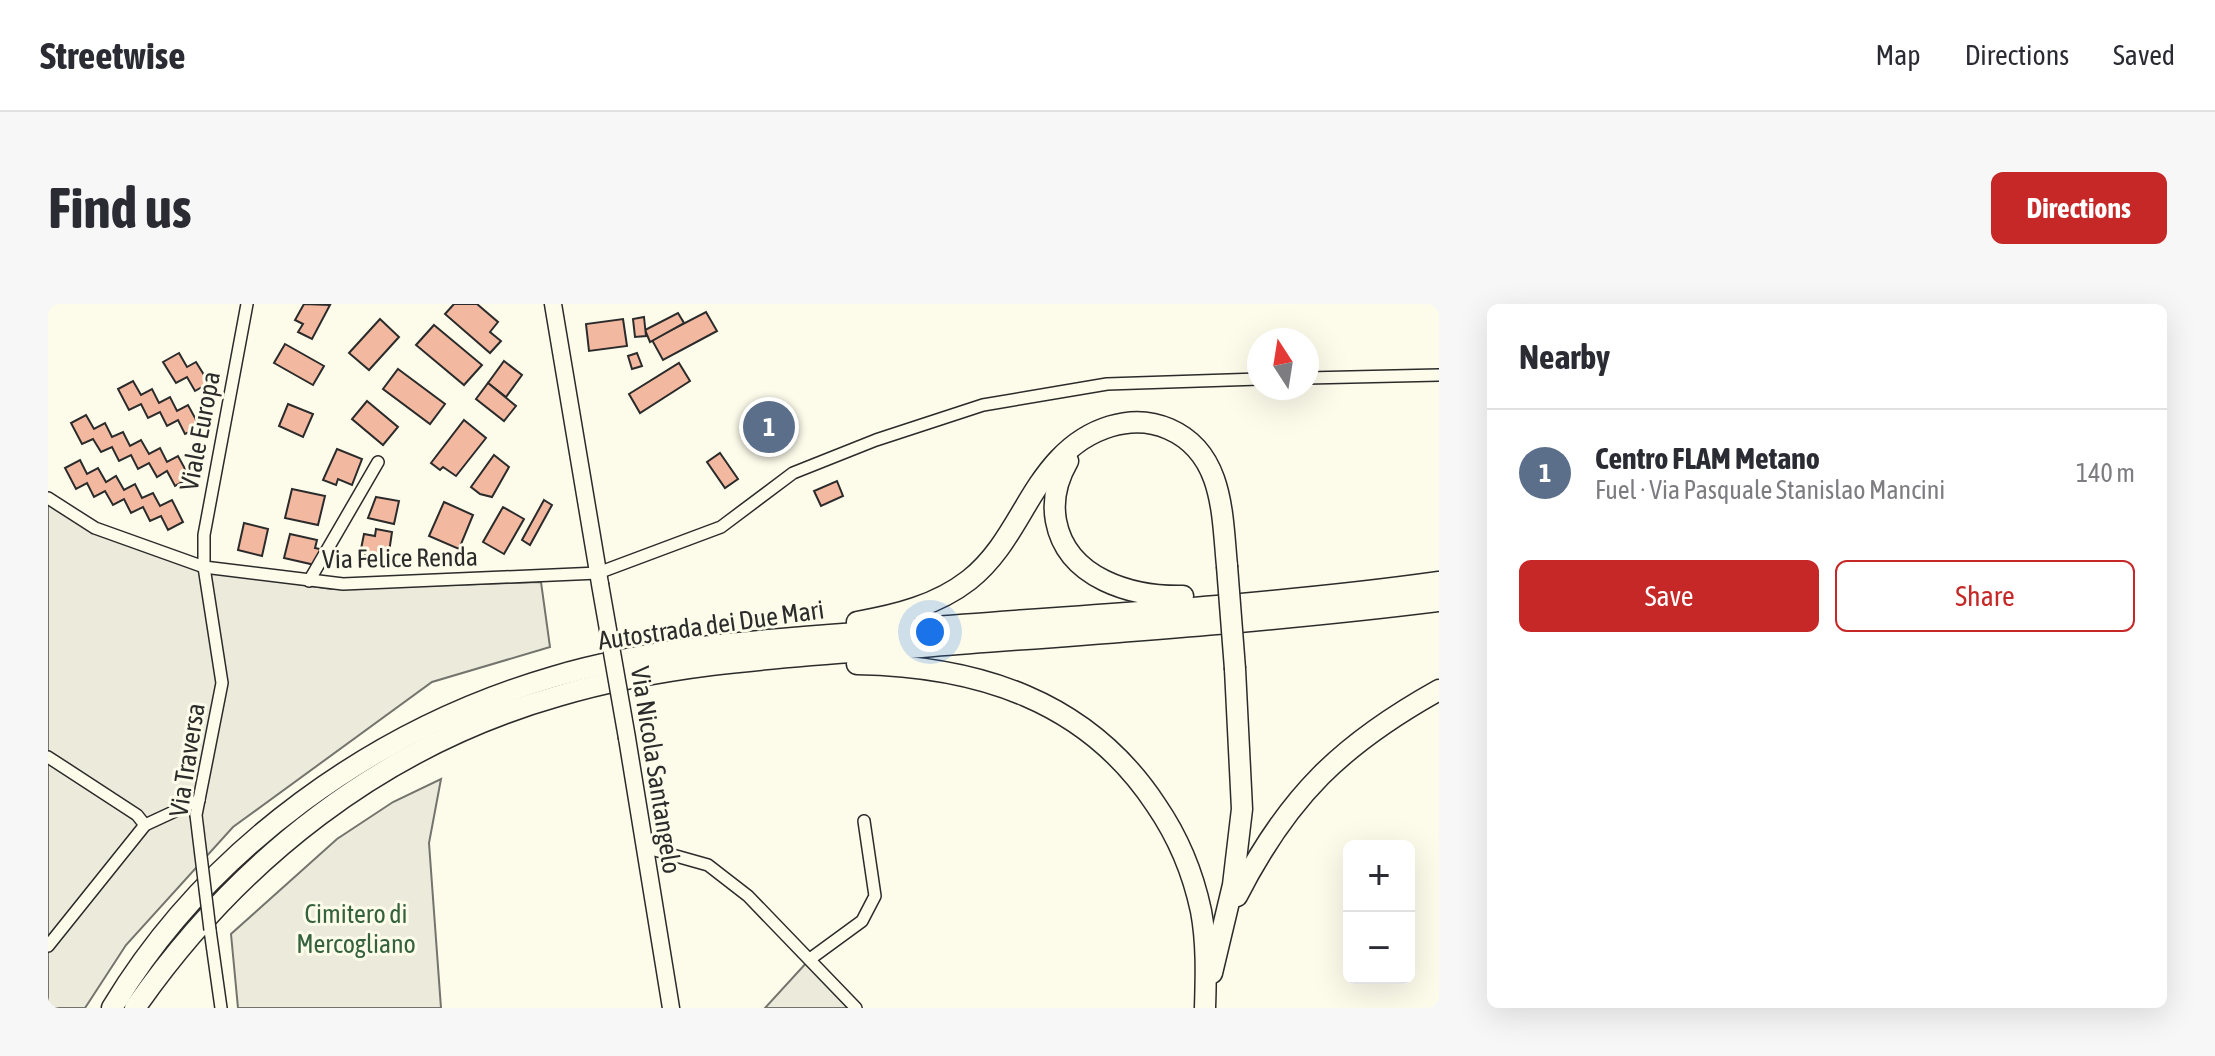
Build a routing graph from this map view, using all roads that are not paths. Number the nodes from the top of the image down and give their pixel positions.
1 (247, 304) edge
2 (553, 304) edge
3 (1439, 375) edge
4 (1319, 378) edge
5 (1247, 379) edge
6 (1085, 439) junction
7 (378, 462) dead end
8 (48, 498) edge
9 (204, 567) junction
10 (1439, 573) edge
11 (599, 579) junction
12 (309, 581) junction
13 (1439, 582) edge
14 (1439, 601) edge
15 (1439, 690) edge
16 (558, 695) junction
17 (437, 721) junction
18 (48, 757) edge
19 (199, 800) junction
20 (864, 821) dead end
21 (145, 825) junction
22 (644, 847) junction
23 (1226, 917) junction
24 (48, 946) edge
25 (810, 959) junction
26 (112, 1008) edge
27 (135, 1008) edge
28 (221, 1008) edge
29 (671, 1008) edge
30 (856, 1008) edge
31 (1205, 1008) edge

1 - 9 street, Viale Europa
2 - 11 main road, Via Nicola Santangelo
3 - 4 street
5 - 11 street, Via Felice Renda
6 - 10 highway
6 - 17 highway
6 - 23 highway, bridge
7 - 12 street
8 - 9 street, Via Felice Renda
9 - 12 street, Via Felice Renda
9 - 19 street, Via Traversa
11 - 12 street, Via Felice Renda
11 - 22 main road, Via Nicola Santangelo, bridge
13 - 17 highway, Autostrada dei Due Mari
14 - 16 highway, Autostrada dei Due Mari
15 - 23 highway
16 - 27 highway, Autostrada dei Due Mari
16 - 31 highway
17 - 26 highway, Autostrada dei Due Mari
18 - 21 street
19 - 21 street
19 - 28 street, Via Traversa, bridge
20 - 25 street
21 - 24 street
22 - 25 street
22 - 29 main road, Via Nicola Santangelo
23 - 31 highway
25 - 30 street

